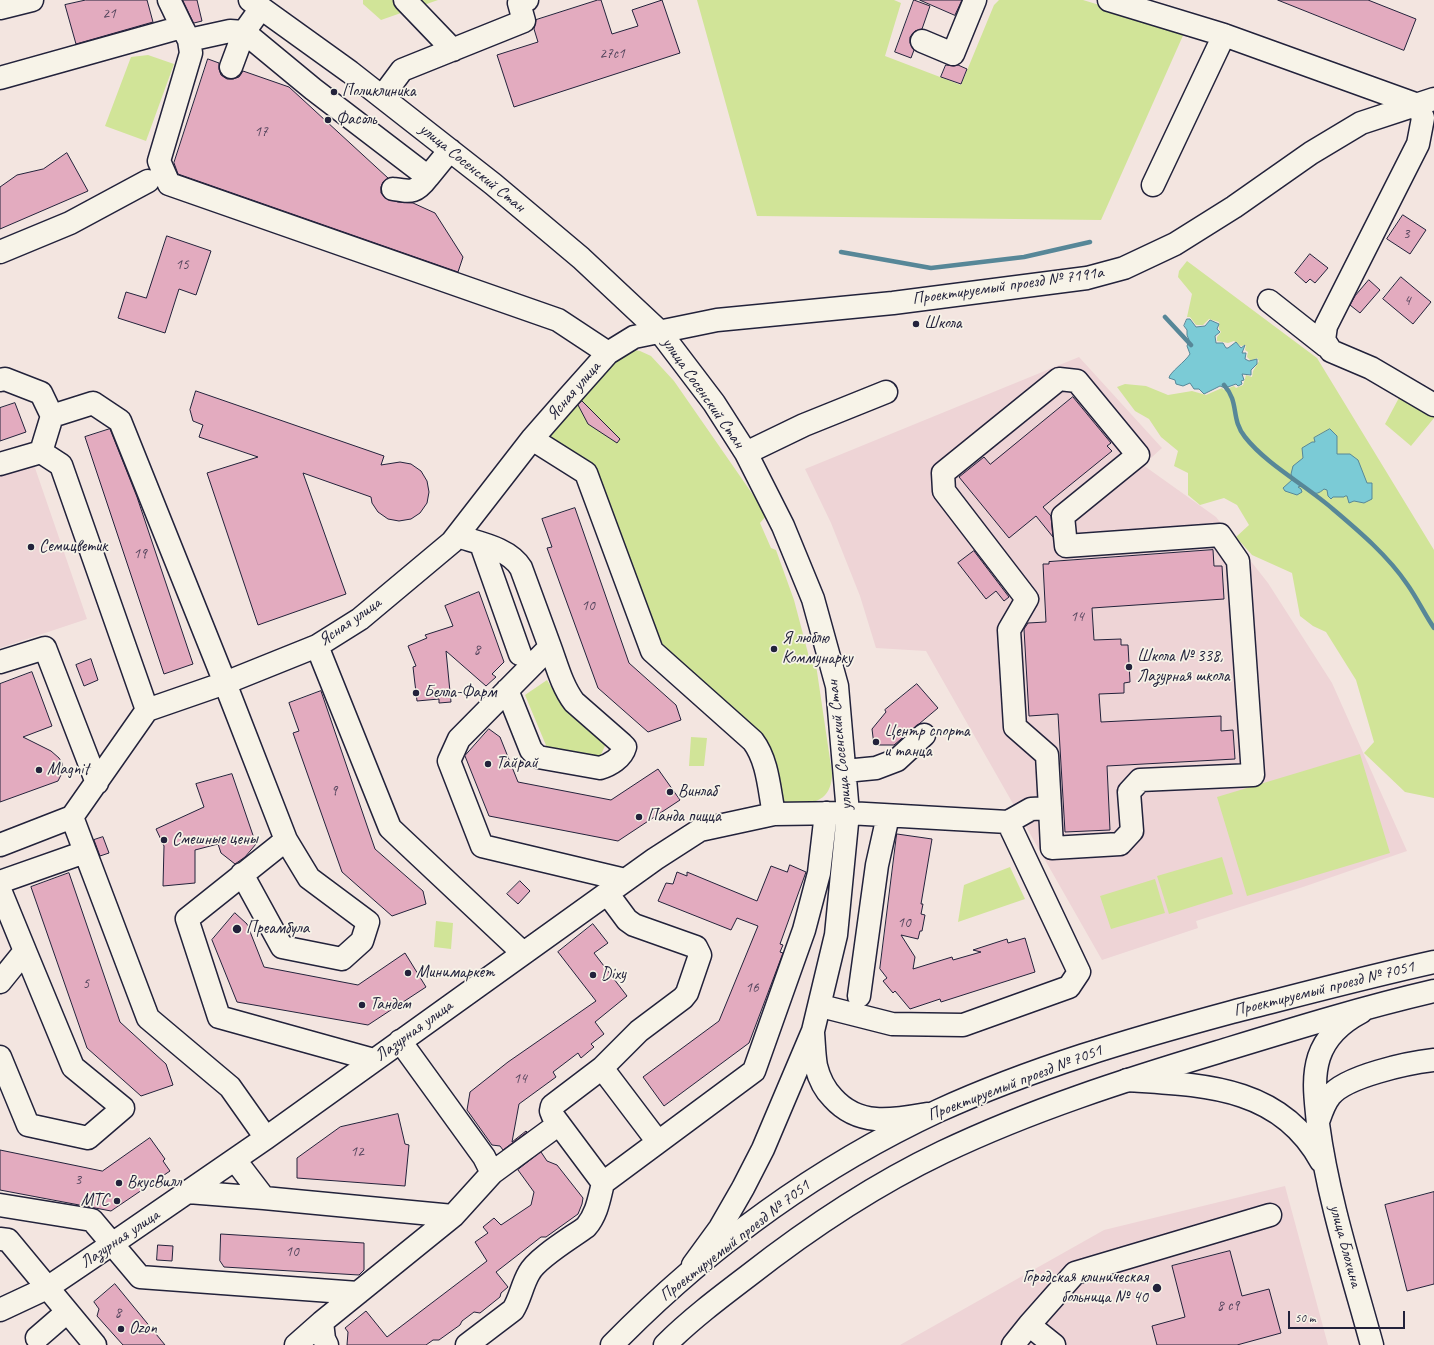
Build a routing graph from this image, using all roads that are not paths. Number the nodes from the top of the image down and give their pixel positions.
1 (32, 0) edge
2 (169, 0) edge
3 (405, 0) edge
4 (508, 0) edge
5 (527, 0) edge
6 (975, 0) edge
7 (1109, 0) edge
8 (256, 4) edge
9 (0, 8) edge
10 (517, 23) junction
11 (244, 32) junction
12 (186, 34) junction
13 (1224, 35) junction
14 (922, 41) dead end
15 (453, 50) junction
16 (231, 67) dead end
17 (0, 78) edge
18 (382, 97) junction
19 (1426, 102) edge
20 (450, 150) junction
21 (428, 177) junction
22 (148, 181) dead end
23 (1153, 185) dead end
24 (393, 189) dead end
25 (0, 252) edge
26 (1269, 301) dead end
27 (660, 332) junction
28 (1326, 346) junction
29 (608, 353) junction
30 (0, 380) edge
31 (886, 392) dead end
32 (1434, 405) edge
33 (52, 416) junction
34 (532, 439) junction
35 (41, 452) junction
36 (746, 453) junction
37 (0, 464) edge
38 (457, 536) junction
39 (481, 544) junction
40 (317, 646) junction
41 (550, 647) junction
42 (520, 654) dead end
43 (0, 662) edge
44 (225, 682) junction
45 (508, 690) junction
46 (147, 710) junction
47 (924, 735) dead end
48 (845, 771) junction
49 (97, 783) junction
50 (1050, 808) junction
51 (826, 813) junction
52 (848, 813) junction
53 (774, 814) junction
54 (888, 816) junction
55 (72, 818) junction
56 (1008, 822) junction
57 (286, 840) junction
58 (0, 845) edge
59 (1052, 848) junction
60 (85, 852) junction
61 (1027, 862) junction
62 (242, 874) junction
63 (625, 880) junction
64 (0, 882) edge
65 (0, 890) edge
66 (607, 893) junction
67 (25, 951) junction
68 (523, 953) junction
69 (1434, 962) edge
70 (0, 982) edge
71 (1434, 991) edge
72 (859, 996) dead end
73 (820, 1006) junction
74 (1371, 1006) junction
75 (813, 1032) junction
76 (400, 1041) junction
77 (0, 1057) edge
78 (374, 1060) junction
79 (1434, 1060) edge
80 (602, 1068) junction
81 (1126, 1080) junction
82 (937, 1112) junction
83 (1318, 1122) junction
84 (559, 1124) junction
85 (266, 1138) junction
86 (658, 1142) junction
87 (235, 1160) junction
88 (1325, 1169) junction
89 (492, 1173) junction
90 (603, 1183) junction
91 (188, 1192) junction
92 (264, 1198) junction
93 (0, 1205) edge
94 (1270, 1215) dead end
95 (453, 1216) junction
96 (0, 1239) edge
97 (112, 1244) junction
98 (687, 1273) junction
99 (47, 1288) junction
100 (358, 1293) junction
101 (0, 1310) edge
102 (68, 1312) junction
103 (322, 1322) junction
104 (1029, 1325) junction
105 (37, 1338) dead end
106 (95, 1345) edge
107 (296, 1345) edge
108 (327, 1345) edge
109 (467, 1345) edge
110 (612, 1345) edge
111 (665, 1345) edge
112 (1013, 1345) edge
113 (1054, 1345) edge
114 (1372, 1345) edge

1 - 9 street
2 - 12 street
3 - 15 street
4 - 10 street
5 - 10 street
6 - 14 street
7 - 13 street
8 - 11 street
8 - 18 street, улица Сосенский Стан
10 - 15 street
11 - 12 street
11 - 16 street
11 - 21 street
12 - 17 street
12 - 29 street
13 - 19 street
13 - 23 street
15 - 18 street
18 - 20 street, улица Сосенский Стан
19 - 27 street, Проектируемый проезд № 7191а
19 - 28 street
20 - 21 street
20 - 27 street, улица Сосенский Стан
21 - 24 street
22 - 25 street
26 - 28 street
27 - 29 street, Ясная улица
27 - 36 street, улица Сосенский Стан
28 - 32 street
29 - 34 street, Ясная улица
30 - 33 street
31 - 36 street
33 - 35 street
33 - 44 street
34 - 38 street, Ясная улица
34 - 53 street
35 - 37 street
35 - 46 street
36 - 48 street, улица Сосенский Стан
38 - 39 street
38 - 40 street, Ясная улица
39 - 41 street
39 - 42 street
40 - 44 street, Ясная улица
40 - 68 street
41 - 45 street
41 - 45 street
43 - 49 street
44 - 46 street, Ясная улица
44 - 57 street
45 - 63 street
46 - 49 street
47 - 48 street
48 - 52 street, улица Сосенский Стан
49 - 55 street
50 - 56 street
50 - 59 street
50 - 59 street
51 - 52 street, Лазурная улица
51 - 53 street, Лазурная улица
51 - 86 street
52 - 54 street, Лазурная улица
52 - 73 street, улица Сосенский Стан
53 - 63 street, Лазурная улица
54 - 56 street, Лазурная улица
54 - 72 street
55 - 58 street
55 - 60 street
56 - 61 street
57 - 62 street
57 - 62 street
59 - 61 street
60 - 64 street
60 - 85 street
61 - 73 street
62 - 78 street
63 - 66 street, Лазурная улица
65 - 67 street
66 - 68 street, Лазурная улица
66 - 80 street
67 - 70 street
67 - 77 street
68 - 76 street, Лазурная улица
69 - 82 street, Проектируемый проезд № 7051
71 - 74 street, Проектируемый проезд № 7051
73 - 75 street, улица Сосенский Стан
74 - 81 street, Проектируемый проезд № 7051
74 - 83 street
75 - 82 street
75 - 98 street
76 - 78 street, Лазурная улица
76 - 89 street
78 - 85 street, Лазурная улица
79 - 83 street
80 - 84 street
80 - 86 street
81 - 88 street
81 - 111 street, Проектируемый проезд № 7051
82 - 98 street, Проектируемый проезд № 7051
83 - 88 street
84 - 89 street
84 - 90 street
85 - 87 street, Лазурная улица
86 - 90 street
87 - 91 street, Лазурная улица
87 - 92 street
88 - 114 street, улица Блохина
89 - 95 street
90 - 109 street
91 - 92 street
91 - 97 street, Лазурная улица
92 - 95 street
93 - 97 street
94 - 104 street
95 - 100 street
96 - 99 street
97 - 99 street, Лазурная улица
97 - 100 street
98 - 110 street, Проектируемый проезд № 7051
99 - 101 street, Лазурная улица
99 - 102 street
100 - 103 street
102 - 105 street
102 - 106 street
103 - 107 street
103 - 108 street
104 - 112 street
104 - 113 street

